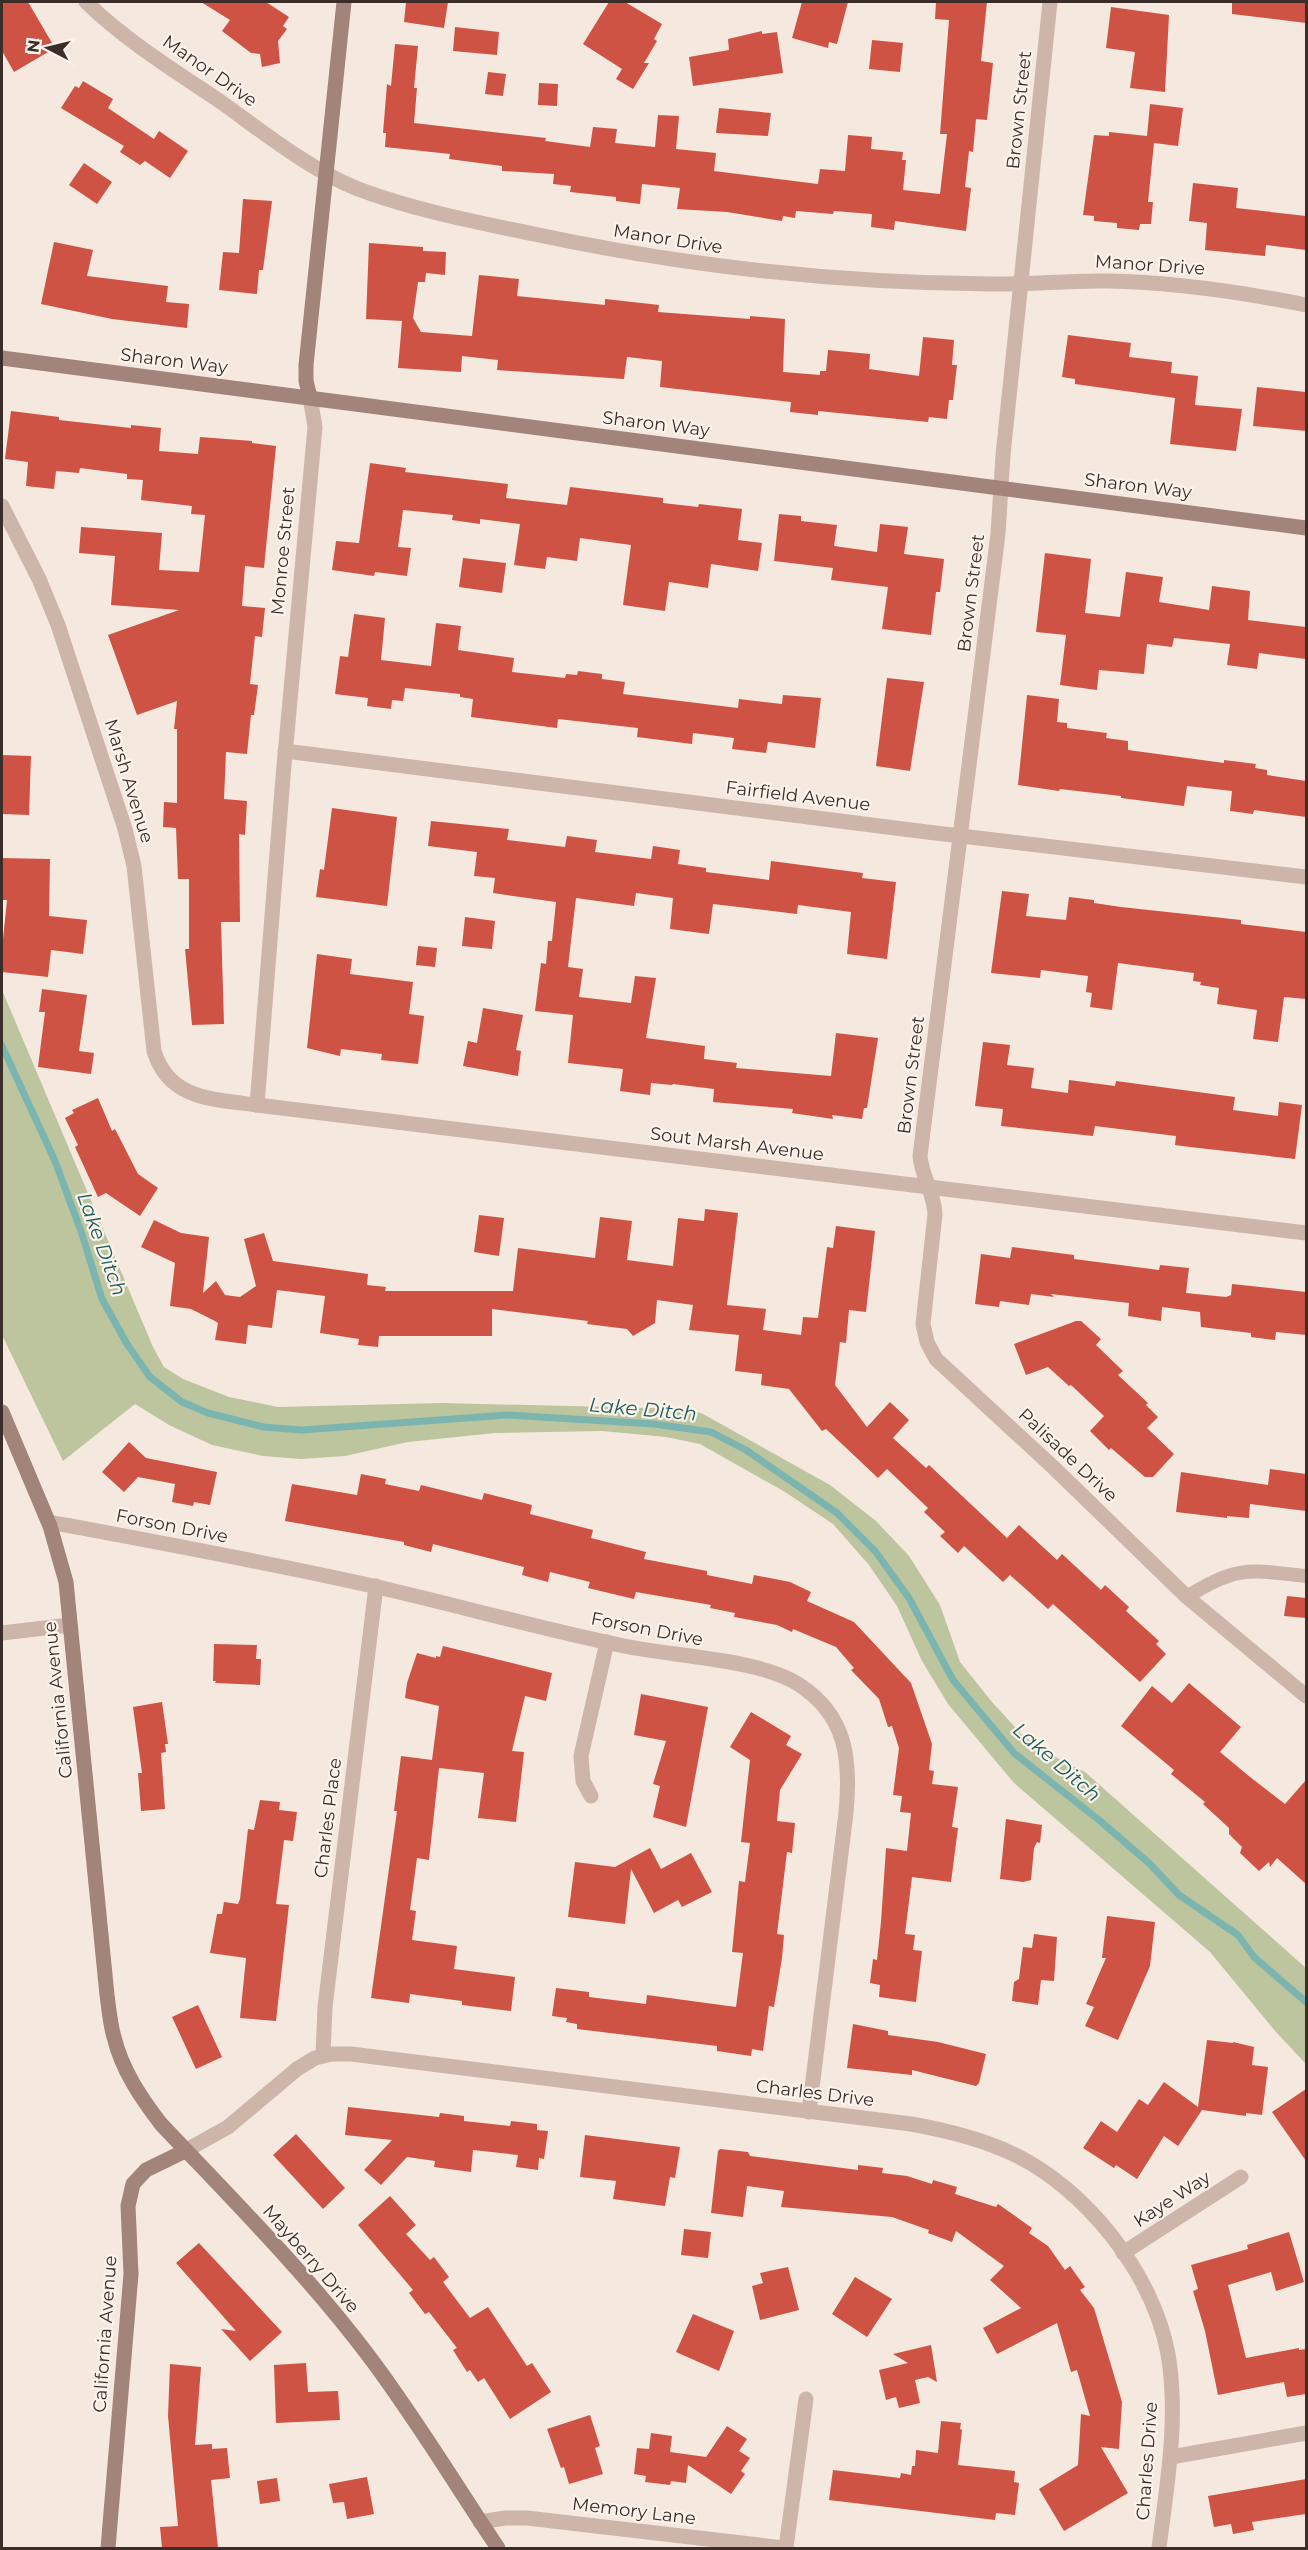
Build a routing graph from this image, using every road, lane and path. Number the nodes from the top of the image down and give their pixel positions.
1 (86, 2) edge
2 (344, 2) edge
3 (1050, 2) edge
4 (326, 172) junction
5 (1020, 284) junction
6 (1306, 305) edge
7 (2, 358) edge
8 (310, 397) junction
9 (1001, 488) junction
10 (2, 506) edge
11 (1306, 528) edge
12 (285, 751) junction
13 (960, 835) junction
14 (1306, 877) edge
15 (168, 1079) joint
16 (256, 1105) junction
17 (927, 1186) junction
18 (1306, 1233) edge
19 (2, 1412) edge
20 (49, 1522) junction
21 (1306, 1576) edge
22 (376, 1586) junction
23 (1187, 1597) junction
24 (70, 1625) junction
25 (2, 1633) edge
26 (608, 1642) junction
27 (1306, 1696) edge
28 (591, 1796) dead end
29 (107, 1995) joint
30 (323, 2055) junction
31 (808, 2112) junction
32 (185, 2151) junction
33 (1241, 2177) dead end
34 (1123, 2253) junction
35 (806, 2398) dead end
36 (1306, 2433) edge
37 (1171, 2457) junction
38 (480, 2522) junction
39 (108, 2548) edge
40 (498, 2548) edge
41 (785, 2548) edge
42 (1159, 2548) edge

1 - 4 street, Manor Drive
2 - 4 street, Monroe Street
3 - 5 street, Brown Street
4 - 5 street, Manor Drive
4 - 8 street, Monroe Street
5 - 6 street, Manor Drive
5 - 9 street, Brown Street
7 - 8 street, Sharon Way
8 - 9 street, Sharon Way
8 - 12 street, Monroe Street
9 - 11 street, Sharon Way
9 - 13 street, Brown Street
10 - 15 street, Marsh Avenue
12 - 13 street, Fairfield Avenue
12 - 16 street, Monroe Street
13 - 14 street, Fairfield Avenue
13 - 17 street, Brown Street
15 - 16 street, Sout Marsh Avenue
16 - 17 street, Sout Marsh Avenue
17 - 18 street, Sout Marsh Avenue
17 - 23 street, Palisade Drive
19 - 20 street, California Avenue
20 - 22 street, Forson Drive
20 - 24 street, California Avenue
21 - 23 lane
22 - 26 street, Forson Drive
22 - 30 street, Charles Place
23 - 27 street, Palisade Drive
24 - 25 street
24 - 29 street, California Avenue
26 - 28 street
26 - 31 street, Forson Drive
29 - 32 street, Mayberry Drive
30 - 31 street, Charles Drive
30 - 32 street, Charles Drive
31 - 34 street, Charles Drive
32 - 38 street, Mayberry Drive
32 - 39 street, California Avenue
33 - 34 street, Kaye Way
34 - 37 street, Charles Drive
35 - 41 street
36 - 37 street
37 - 42 street, Charles Drive
38 - 40 street, Mayberry Drive
38 - 41 street, Memory Lane

